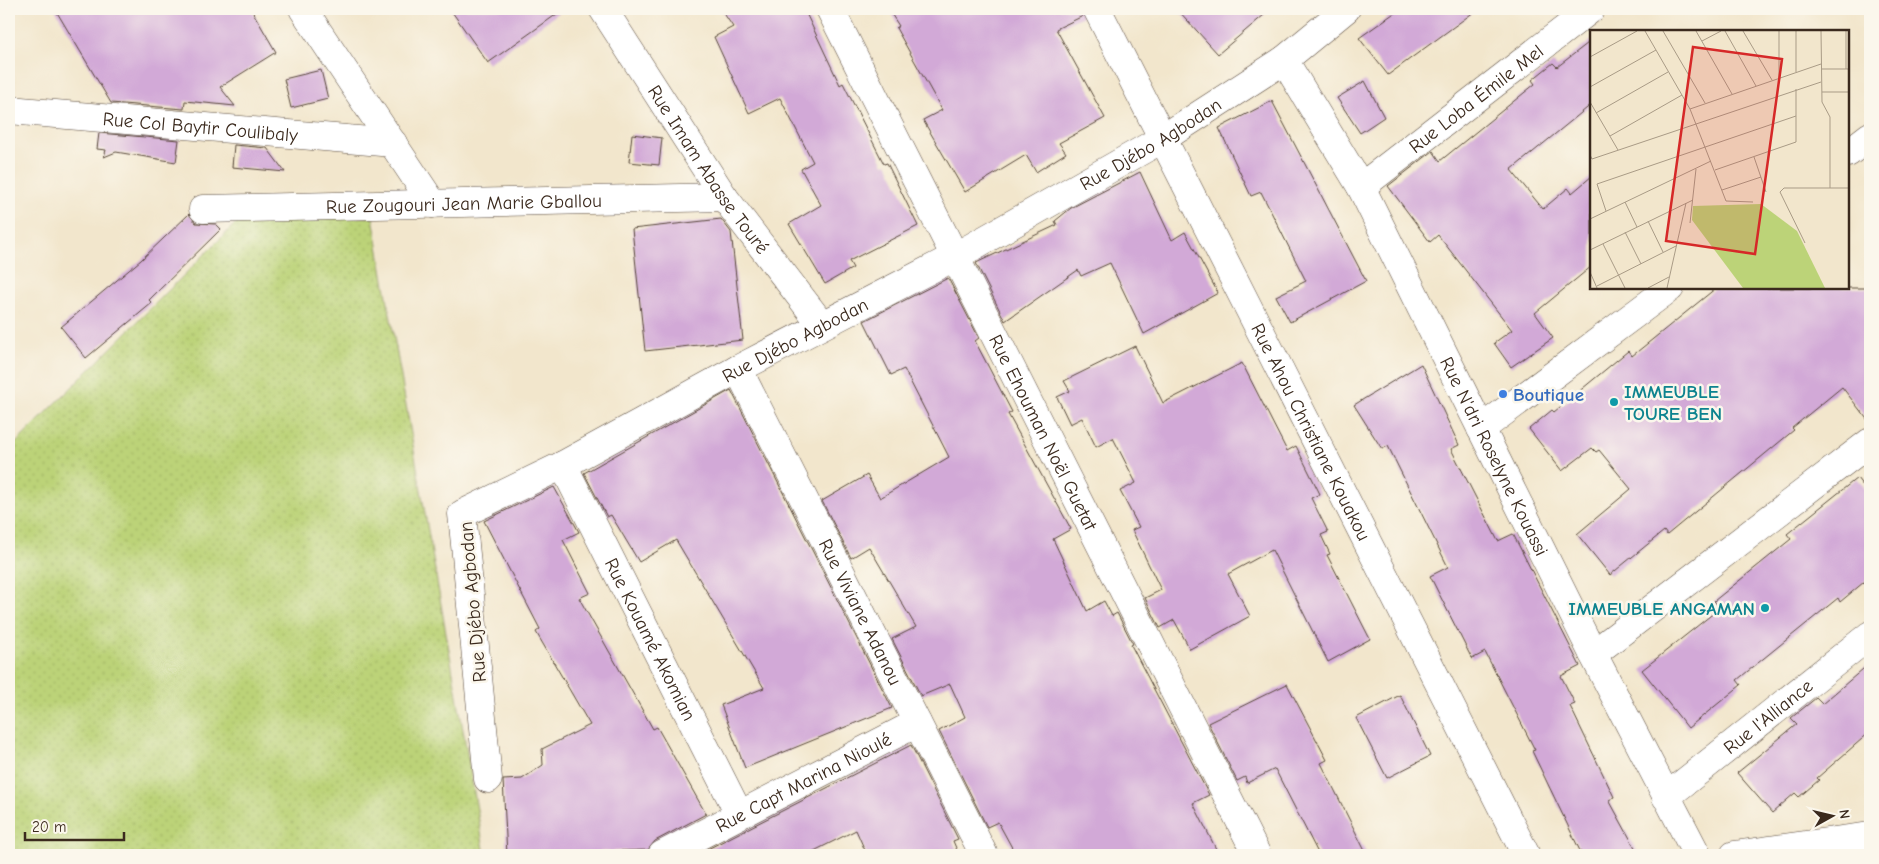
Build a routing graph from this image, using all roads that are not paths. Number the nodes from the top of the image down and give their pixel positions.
1 (303, 9) edge
2 (603, 9) edge
3 (830, 9) edge
4 (1097, 9) edge
5 (1346, 9) edge
6 (1591, 9) edge
7 (1284, 60) junction
8 (9, 110) edge
9 (1870, 136) edge
10 (1162, 139) junction
11 (393, 143) junction
12 (1849, 152) edge
13 (1361, 186) junction
14 (724, 197) junction
15 (433, 204) junction
16 (203, 209) dead end
17 (956, 256) junction
18 (1669, 289) edge
19 (822, 325) junction
20 (738, 369) junction
21 (1481, 429) junction
22 (1870, 442) edge
23 (563, 465) junction
24 (1870, 636) edge
25 (1593, 654) junction
26 (917, 723) junction
27 (488, 779) dead end
28 (1666, 797) junction
29 (739, 814) junction
30 (1870, 836) edge
31 (662, 855) edge
32 (984, 855) edge
33 (1258, 855) edge
34 (1526, 855) edge
35 (1697, 855) edge
36 (1734, 855) edge

1 - 11 street
2 - 14 street, Rue Imam Abasse Touré
3 - 17 street, Rue Ehouman Noël Guetat
4 - 10 street, Rue Ahou Christiane Kouakou
5 - 7 street, Rue Djébo Agbodan
6 - 13 street, Rue Loba Émile Mel
7 - 10 street, Rue Djébo Agbodan
7 - 13 street, Rue N'dri Roselyne Kouassi
8 - 11 street, Rue Col Baytir Coulibaly
9 - 12 street
10 - 17 street, Rue Djébo Agbodan
10 - 34 street, Rue Ahou Christiane Kouakou
11 - 15 street
13 - 21 street, Rue N'dri Roselyne Kouassi
14 - 15 street, Rue Zougouri Jean Marie Gballou
14 - 19 street, Rue Imam Abasse Touré
15 - 16 street, Rue Zougouri Jean Marie Gballou
17 - 19 street, Rue Djébo Agbodan
17 - 33 street, Rue Ehouman Noël Guetat
18 - 21 street
19 - 20 street, Rue Djébo Agbodan
20 - 23 street, Rue Djébo Agbodan
20 - 26 street, Rue Viviane Adanou
21 - 25 street, Rue N'dri Roselyne Kouassi
22 - 25 street
23 - 27 street, Rue Djébo Agbodan
23 - 29 street, Rue Kouamé Akomian
24 - 28 street, Rue l'Alliance
25 - 28 street, Rue N'dri Roselyne Kouassi
26 - 29 street, Rue Capt Marina Nioulé
26 - 32 street, Rue Viviane Adanou
28 - 35 street, Rue N'dri Roselyne Kouassi
29 - 31 street, Rue Capt Marina Nioulé
30 - 36 street

